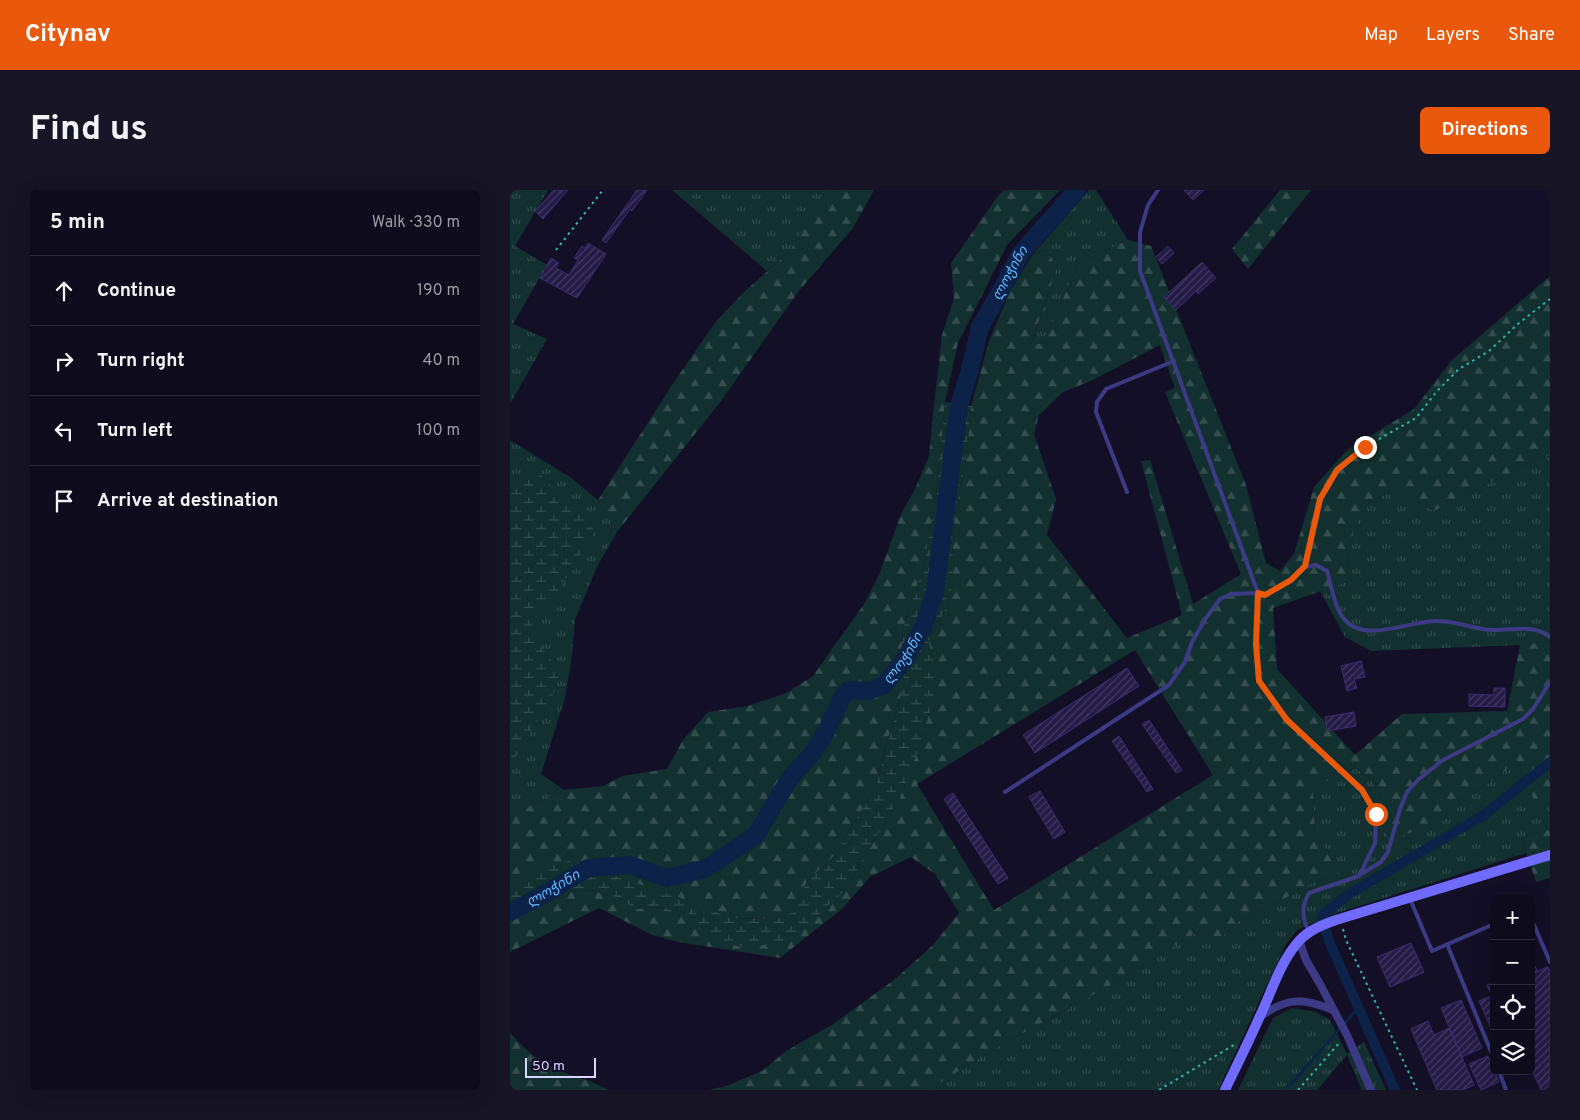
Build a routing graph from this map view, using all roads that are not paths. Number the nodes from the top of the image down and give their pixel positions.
1 (1158, 190) edge
2 (1174, 362) junction
3 (1127, 492) dead end
4 (1305, 566) road end
5 (1258, 593) junction
6 (1550, 637) edge
7 (1550, 682) edge
8 (1005, 792) dead end
9 (1550, 856) edge
10 (1359, 876) junction
11 (1409, 897) junction
12 (1490, 926) edge
13 (1535, 927) edge
14 (1309, 932) junction
15 (1300, 940) junction
16 (1447, 944) junction
17 (1550, 962) edge
18 (1333, 1010) junction
19 (1261, 1016) junction
20 (1490, 1049) edge
21 (1500, 1075) edge
22 (1226, 1090) edge
23 (1371, 1090) edge
24 (1506, 1090) edge

1 - 2 lane
2 - 3 lane
2 - 5 lane
4 - 6 lane
5 - 8 lane
5 - 10 lane
7 - 10 lane
9 - 11 street
10 - 14 lane
11 - 14 street
11 - 16 lane
12 - 16 lane
13 - 17 lane
14 - 15 street
15 - 18 street
15 - 19 street
16 - 20 lane
18 - 19 street
18 - 23 street
19 - 22 street
21 - 24 lane

